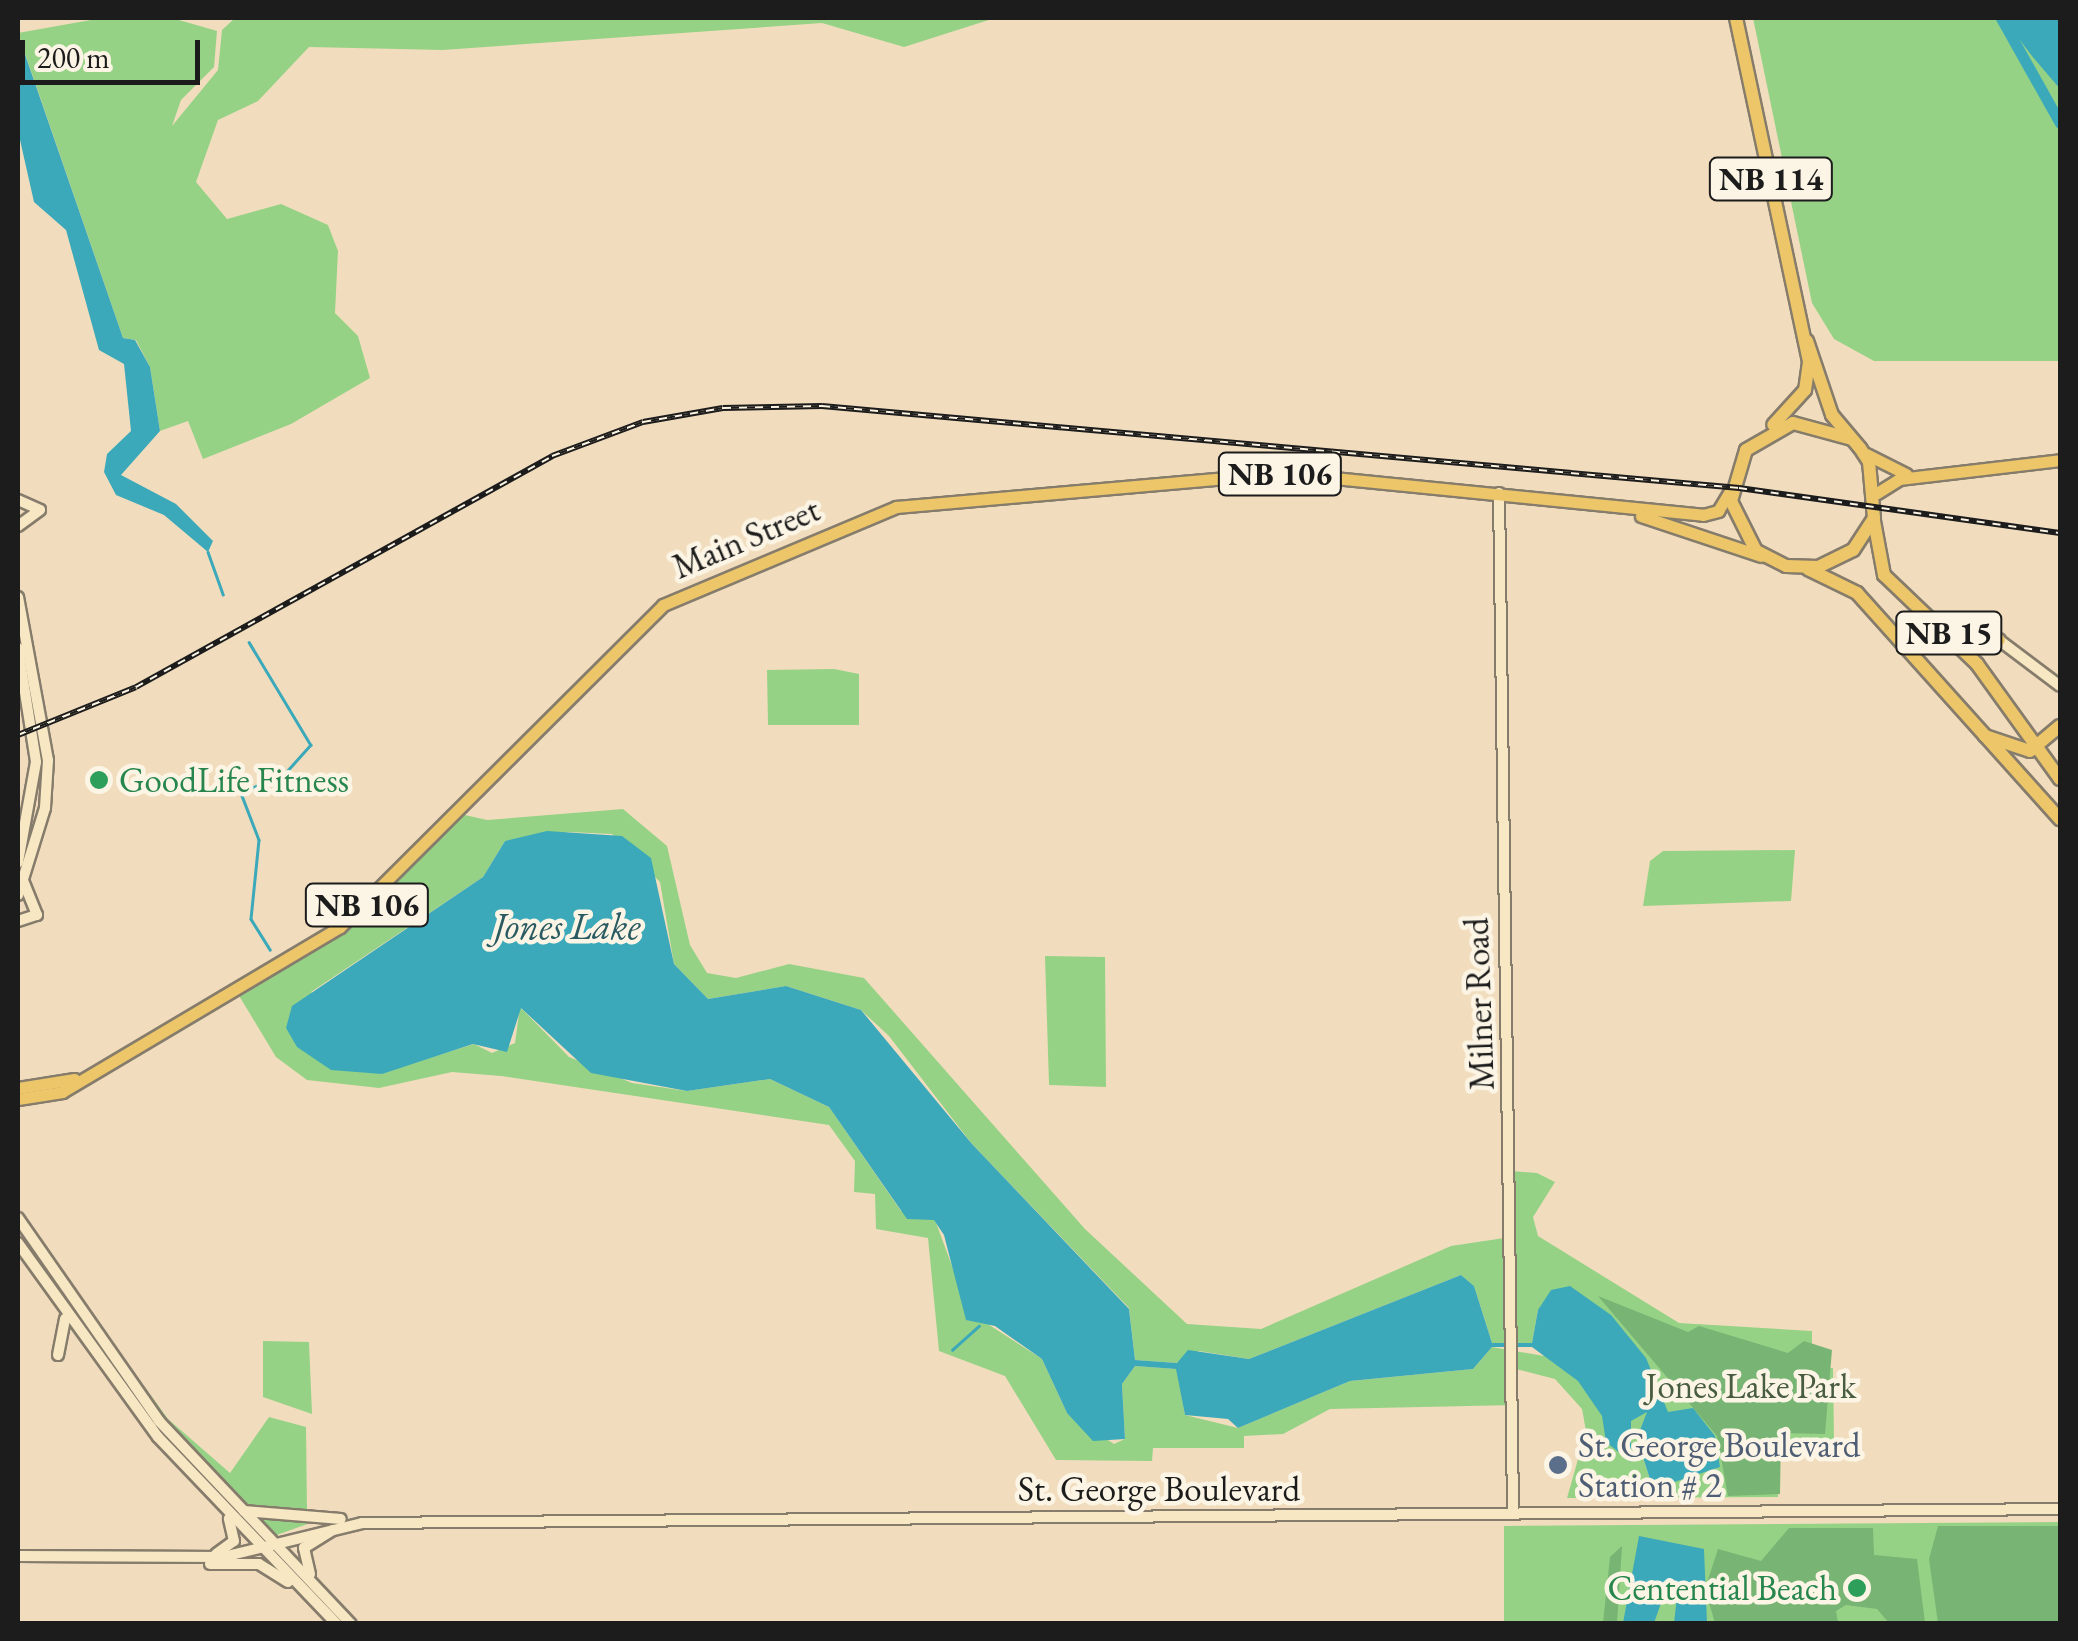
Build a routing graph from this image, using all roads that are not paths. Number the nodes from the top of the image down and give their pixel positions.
1 (1736, 18) edge
2 (1807, 341) junction
3 (1764, 434) junction
4 (1856, 444) junction
5 (2060, 460) edge
6 (1985, 469) junction
7 (1731, 487) junction
8 (1499, 493) junction
9 (1878, 494) junction
10 (18, 500) edge
11 (1593, 505) junction
12 (18, 508) edge
13 (32, 511) junction
14 (18, 518) edge
15 (1874, 518) junction
16 (18, 526) edge
17 (1768, 559) junction
18 (1806, 568) junction
19 (18, 598) edge
20 (1999, 640) joint
21 (1957, 641) junction
22 (18, 648) edge
23 (2060, 686) edge
24 (1956, 711) junction
25 (2060, 726) edge
26 (2038, 748) junction
27 (2060, 779) edge
28 (2060, 819) edge
29 (18, 862) edge
30 (24, 876) junction
31 (18, 895) edge
32 (18, 921) edge
33 (19, 1094) edge
34 (18, 1218) edge
35 (18, 1243) edge
36 (63, 1313) junction
37 (58, 1355) dead end
38 (212, 1498) junction
39 (237, 1508) junction
40 (2060, 1509) edge
41 (1513, 1513) junction
42 (396, 1522) junction
43 (267, 1545) junction
44 (18, 1556) edge
45 (175, 1558) junction
46 (322, 1591) junction
47 (337, 1624) edge
48 (351, 1624) edge

1 - 2 highway, NB 114
2 - 3 highway, NB 114
2 - 4 highway, NB 114
3 - 4 highway
3 - 7 highway
4 - 6 main road
4 - 9 highway
5 - 6 main road
6 - 9 main road
7 - 11 main road, Main Street / NB 106
7 - 17 highway
8 - 11 main road, Main Street / NB 106
8 - 33 main road, Main Street / NB 106
8 - 41 main road, Milner Road
9 - 15 highway
10 - 13 main road
11 - 17 main road, Main Street / NB 106
12 - 13 main road
13 - 14 main road
13 - 16 main road
15 - 18 highway
15 - 21 highway, NB 15
17 - 18 highway
18 - 24 highway, NB 15
19 - 30 main road
20 - 21 highway
20 - 23 main road
21 - 26 highway, NB 15
22 - 29 main road
24 - 26 highway
24 - 28 highway, NB 15
25 - 26 highway
26 - 27 highway, NB 15
30 - 31 main road
30 - 32 main road
34 - 39 main road
35 - 36 main road
36 - 37 main road
36 - 38 main road
38 - 43 main road
38 - 45 main road
39 - 42 main road
39 - 43 main road
40 - 41 main road, St. George Boulevard
41 - 42 main road, St. George Boulevard
42 - 43 main road, St. George Boulevard
42 - 46 main road
43 - 45 main road, St. George Boulevard
43 - 46 main road
43 - 47 main road
44 - 45 main road
45 - 47 main road
46 - 48 main road

